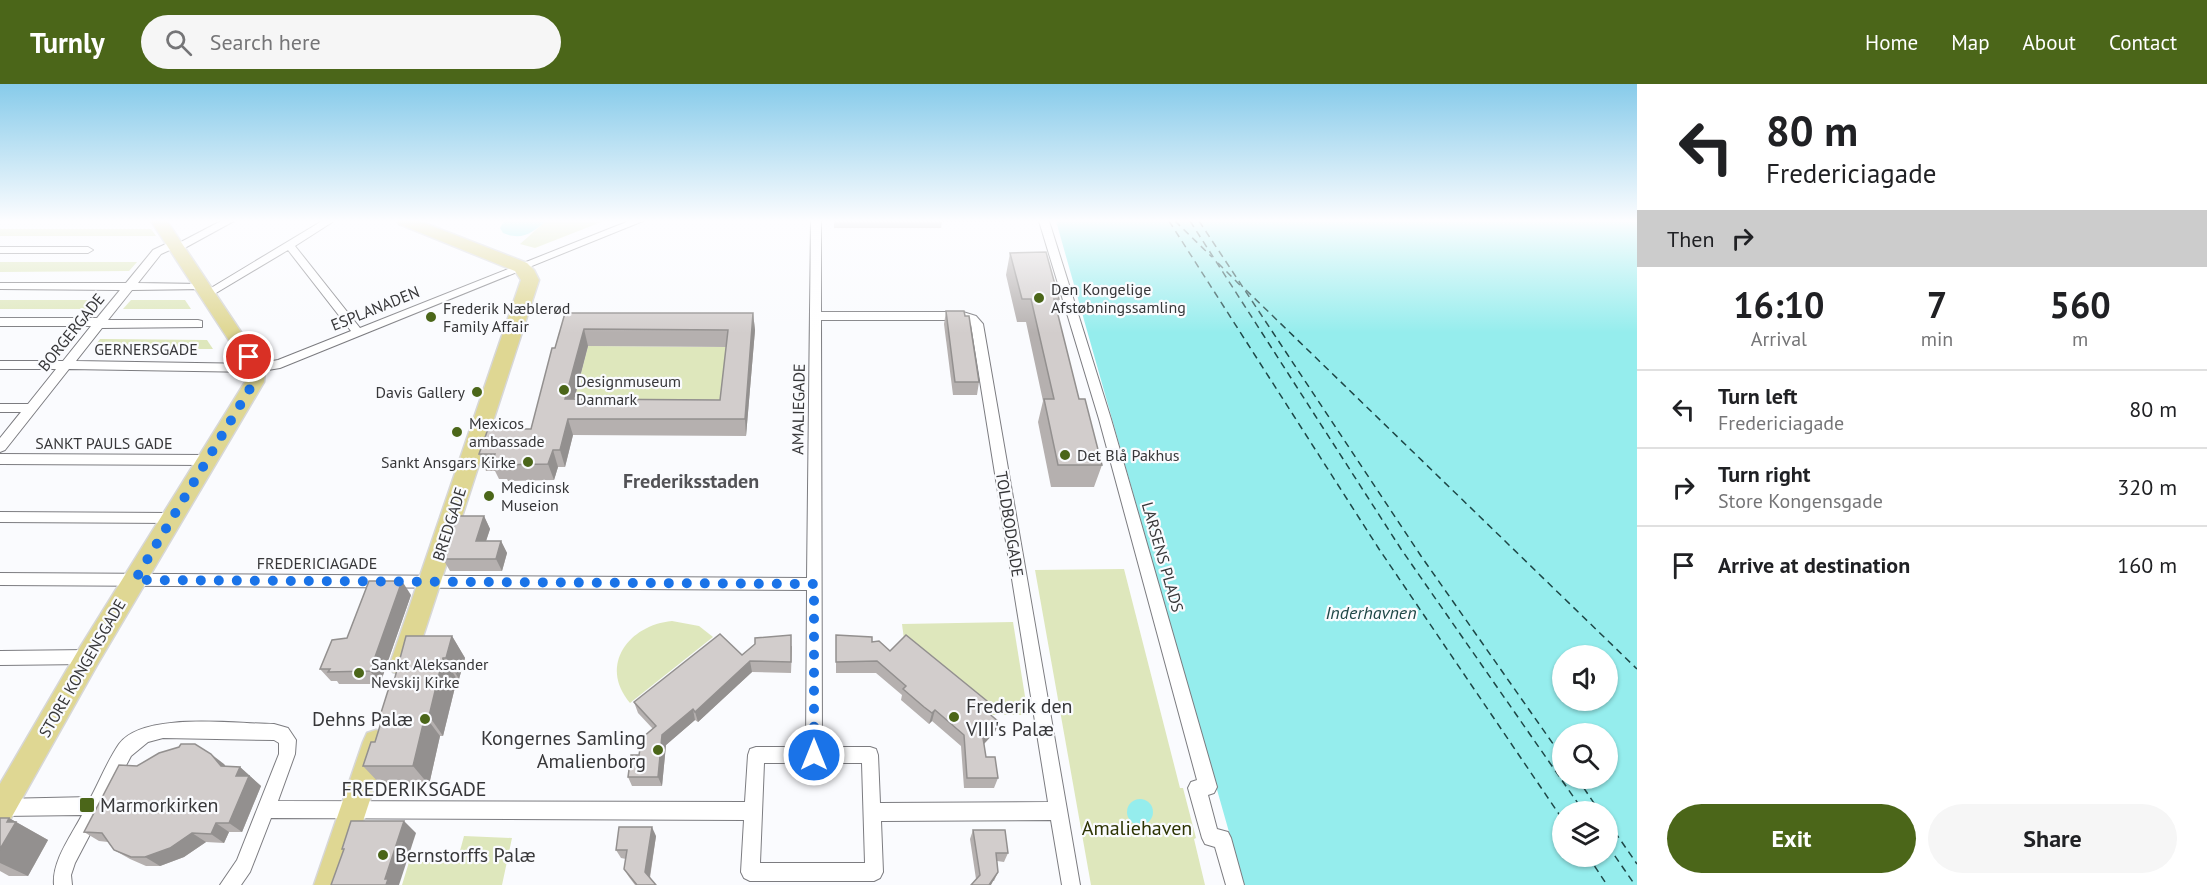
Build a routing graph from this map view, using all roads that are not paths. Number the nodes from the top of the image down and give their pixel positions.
1 (152, 258) edge
2 (183, 258) edge
3 (265, 258) edge
4 (299, 258) edge
5 (499, 258) edge
6 (543, 258) edge
7 (816, 258) edge
8 (1056, 258) edge
9 (521, 267) junction
10 (130, 285) junction
11 (0, 286) edge
12 (205, 291) junction
13 (816, 316) junction
14 (0, 322) edge
15 (99, 323) junction
16 (198, 324) dead end
17 (358, 333) junction
18 (0, 365) edge
19 (66, 365) junction
20 (256, 368) junction
21 (0, 408) edge
22 (31, 408) junction
23 (0, 447) edge
24 (0, 459) edge
25 (207, 460) junction
26 (0, 517) edge
27 (172, 518) junction
28 (0, 579) edge
29 (135, 580) junction
30 (429, 582) junction
31 (815, 591) junction
32 (88, 657) junction
33 (0, 658) edge
34 (397, 680) edge
35 (382, 723) edge
36 (814, 755) junction
37 (96, 806) junction
38 (1, 809) edge
39 (266, 809) junction
40 (753, 811) junction
41 (1060, 811) junction
42 (353, 812) junction
43 (872, 812) junction
44 (813, 878) edge
45 (63, 885) edge
46 (229, 885) edge
47 (328, 885) edge
48 (1071, 885) edge
49 (1235, 885) edge

1 - 10 street, BORGERGADE
2 - 12 main road
3 - 12 street
4 - 17 street
5 - 9 main road
6 - 9 street, ESPLANADEN
7 - 13 street, AMALIEGADE
8 - 49 street, LARSENS PLADS
9 - 17 street, ESPLANADEN
9 - 30 main road, BREDGADE
10 - 11 street
10 - 12 street
10 - 15 street, BORGERGADE
12 - 20 main road
13 - 31 street, AMALIEGADE
13 - 41 street, TOLDBODGADE
14 - 15 street
15 - 16 street
15 - 19 street, BORGERGADE
17 - 20 street, ESPLANADEN
18 - 19 street, GERNERSGADE
19 - 20 street, GERNERSGADE
19 - 22 street, BORGERGADE
20 - 25 main road, STORE KONGENSGADE
21 - 22 street
22 - 23 street, BORGERGADE
24 - 25 street, SANKT PAULS GADE
25 - 27 main road, STORE KONGENSGADE
26 - 27 street
27 - 29 main road, STORE KONGENSGADE
28 - 29 street, FREDERICIAGADE
29 - 30 street, FREDERICIAGADE
29 - 32 main road, STORE KONGENSGADE
30 - 31 street, FREDERICIAGADE
30 - 34 main road, BREDGADE
31 - 36 street, AMALIEGADE
32 - 33 street
32 - 38 main road, STORE KONGENSGADE
35 - 42 main road
36 - 40 street
36 - 43 street
37 - 38 street
37 - 39 street
37 - 45 street
39 - 42 street, FREDERIKSGADE
39 - 46 street
40 - 42 street, FREDERIKSGADE
40 - 44 street
41 - 43 street
41 - 48 street, TOLDBODGADE
42 - 47 main road
43 - 44 street

